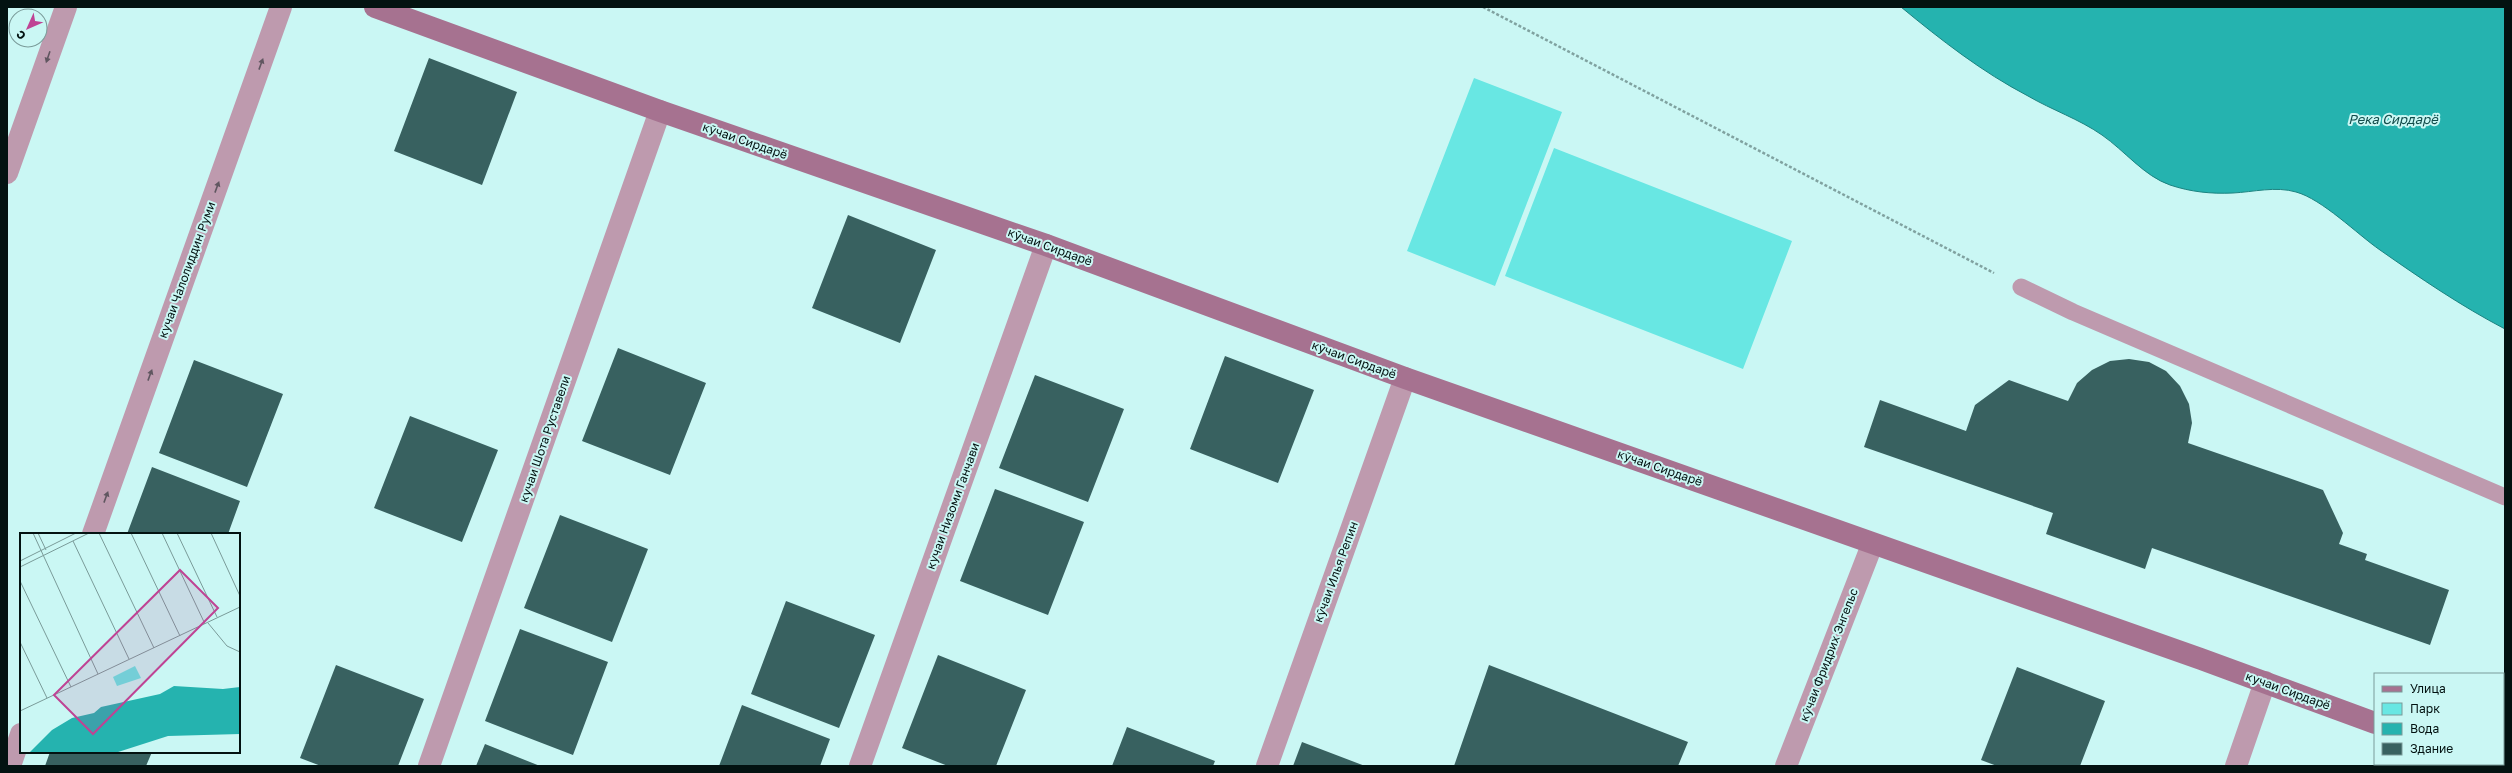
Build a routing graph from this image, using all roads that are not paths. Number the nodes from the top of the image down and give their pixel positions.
1 (66, 7) edge
2 (281, 7) edge
3 (375, 7) edge
4 (660, 112) junction
5 (7, 173) edge
6 (1046, 245) junction
7 (2021, 287) road end
8 (1405, 378) junction
9 (2505, 497) edge
10 (93, 533) edge
11 (1872, 545) junction
12 (2265, 682) junction
13 (2374, 723) edge
14 (20, 737) edge
15 (10, 766) edge
16 (429, 766) edge
17 (860, 766) edge
18 (1267, 766) edge
19 (1786, 766) edge
20 (2236, 766) edge

1 -> 5 street
10 -> 2 street, кучаи Чалолиддин Руми
3 - 4 main road, кӯчаи Сирдарё
4 - 6 main road, кӯчаи Сирдарё
4 - 16 street, кучаи Шота Руставели
6 - 8 main road, кӯчаи Сирдарё
6 - 17 street, кучаи Низоми Ганчави
7 - 9 lane
8 - 11 main road, кӯчаи Сирдарё
8 - 18 street, кӯчаи Илья Репин
11 - 12 main road, кучаи Сирдарё
11 - 19 street, кӯчаи Фридрих Энгельс
12 - 13 main road, кучаи Сирдарё
12 - 20 street
14 - 15 street

